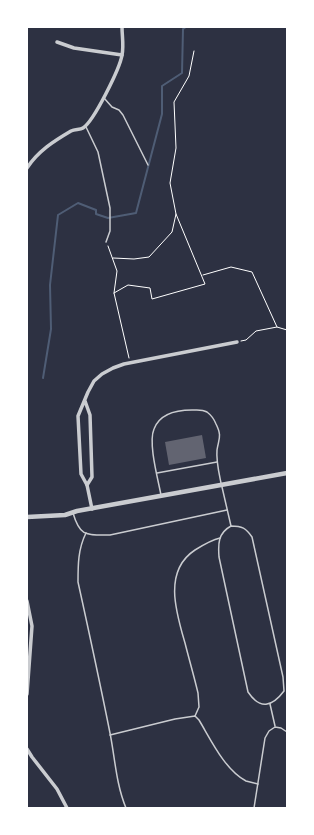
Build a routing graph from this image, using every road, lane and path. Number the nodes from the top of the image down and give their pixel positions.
1 (122, 27) edge
2 (57, 42) dead end
3 (194, 50) dead end
4 (122, 55) junction
5 (104, 98) junction
6 (85, 125) junction
7 (148, 165) dead end
8 (27, 168) edge
9 (176, 214) junction
10 (106, 242) joint
11 (113, 258) junction
12 (202, 275) junction
13 (114, 293) junction
14 (277, 327) junction
15 (287, 330) edge
16 (237, 342) joint
17 (130, 362) dead end
18 (84, 401) junction
19 (218, 462) junction
20 (157, 473) junction
21 (287, 473) edge
22 (87, 485) junction
23 (221, 485) junction
24 (161, 496) junction
25 (92, 509) junction
26 (227, 510) junction
27 (73, 513) junction
28 (27, 517) edge
29 (231, 526) junction
30 (86, 533) junction
31 (220, 538) junction
32 (27, 601) edge
33 (28, 683) edge
34 (27, 694) edge
35 (270, 704) junction
36 (195, 716) junction
37 (275, 727) junction
38 (287, 732) edge
39 (110, 735) junction
40 (27, 749) edge
41 (258, 784) junction
42 (67, 808) edge
43 (126, 808) edge
44 (254, 808) edge

1 - 4 street
2 - 4 street
3 - 9 path
4 - 5 street
5 - 6 street
5 - 7 lane
6 - 8 street
6 - 10 lane
9 - 11 path
9 - 12 path
10 - 11 path
11 - 13 path
12 - 13 path
12 - 14 path
13 - 17 path
14 - 15 path
14 - 16 path
16 - 18 street
18 - 22 street
18 - 22 street
19 - 20 lane
19 - 20 lane
19 - 23 lane
20 - 24 lane
21 - 23 street
22 - 25 street
23 - 24 street
23 - 26 lane
24 - 25 street
25 - 27 street
26 - 29 lane
26 - 30 lane
27 - 28 street
27 - 30 lane
29 - 31 lane
29 - 35 lane
30 - 39 lane
31 - 35 lane
31 - 36 lane
32 - 33 street
33 - 34 street
35 - 37 lane
36 - 39 lane
36 - 41 lane
37 - 38 lane
37 - 41 lane
39 - 43 lane
40 - 42 street
41 - 44 lane

